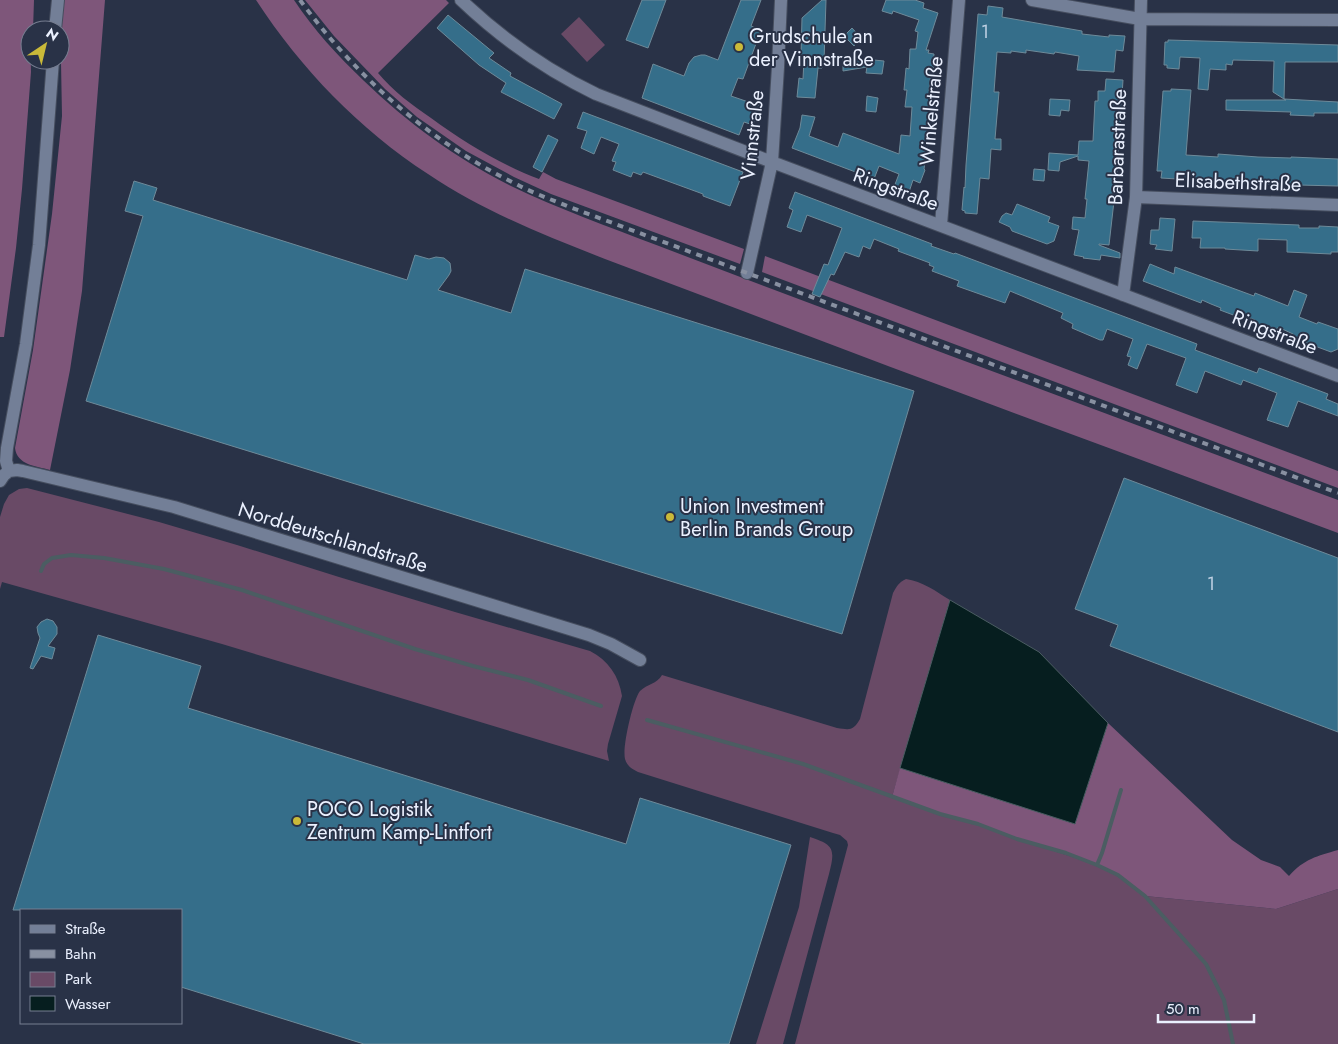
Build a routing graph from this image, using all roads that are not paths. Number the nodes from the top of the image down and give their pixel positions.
1 (58, 0) edge
2 (461, 0) edge
3 (781, 0) edge
4 (959, 0) edge
5 (1032, 0) edge
6 (1141, 0) edge
7 (1140, 19) junction
8 (56, 20) edge
9 (1338, 20) edge
10 (52, 70) edge
11 (772, 162) junction
12 (1136, 197) junction
13 (1338, 205) edge
14 (941, 225) junction
15 (746, 273) dead end
16 (1123, 295) junction
17 (1338, 376) edge
18 (4, 476) edge
19 (640, 660) dead end

1 - 8 street
2 - 11 street, Ringstraße
3 - 11 street, Vinnstraße
4 - 14 street, Winkelstraße
5 - 7 street
6 - 7 street, Barbarastraße
7 - 9 street
7 - 12 street, Barbarastraße
10 - 18 street, Norddeutschlandstraße
11 - 14 street, Ringstraße
11 - 15 street, Vinnstraße
12 - 13 street, Elisabethstraße
12 - 16 street, Barbarastraße
14 - 16 street, Ringstraße
16 - 17 street, Ringstraße
18 - 19 street, Norddeutschlandstraße

